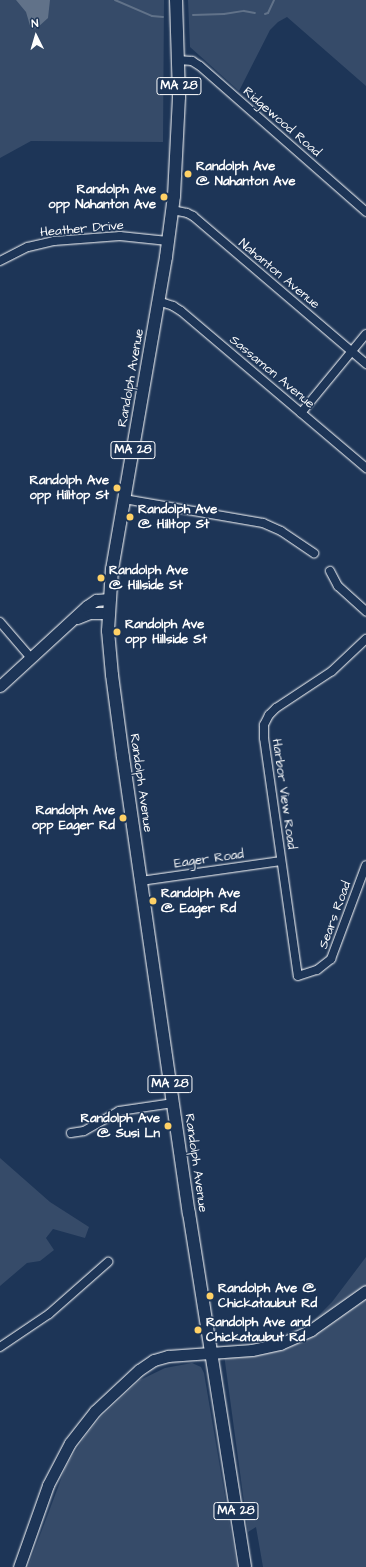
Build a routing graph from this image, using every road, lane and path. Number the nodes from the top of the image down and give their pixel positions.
1 (176, 0) edge
2 (178, 60) junction
3 (172, 210) junction
4 (366, 212) edge
5 (168, 241) junction
6 (0, 261) edge
7 (158, 301) junction
8 (366, 334) edge
9 (351, 351) junction
10 (366, 364) edge
11 (301, 413) junction
12 (366, 468) edge
13 (124, 499) junction
14 (314, 553) dead end
15 (330, 571) dead end
16 (109, 599) junction
17 (366, 611) edge
18 (108, 613) junction
19 (0, 622) edge
20 (69, 622) junction
21 (366, 639) edge
22 (31, 658) junction
23 (0, 686) edge
24 (281, 861) junction
25 (366, 865) edge
26 (141, 880) junction
27 (298, 976) joint
28 (173, 1102) junction
29 (71, 1134) dead end
30 (108, 1262) dead end
31 (366, 1291) edge
32 (0, 1347) edge
33 (210, 1352) junction
34 (19, 1567) edge
35 (245, 1567) edge

1 - 2 main road, Randolph Avenue / MA 28
2 - 3 main road, Randolph Avenue / MA 28
2 - 4 street, Ridgewood Road
3 - 5 main road, Randolph Avenue / MA 28
3 - 9 street, Nahanton Avenue
5 - 6 street, Heather Drive
5 - 7 main road, Randolph Avenue / MA 28
7 - 11 street, Sassamon Avenue
7 - 13 main road, Randolph Avenue / MA 28
8 - 9 street
9 - 10 street, Nahanton Avenue
9 - 11 street
11 - 12 street, Sassamon Avenue
13 - 14 street
13 - 16 main road, Randolph Avenue / MA 28
15 - 17 street
16 - 18 main road, Randolph Avenue / MA 28
16 - 20 main road
18 - 20 main road
18 - 26 main road, Randolph Avenue / MA 28
19 - 22 street
20 - 22 main road
21 - 24 street, Harbor View Road
22 - 23 main road
24 - 26 street, Eager Road
24 - 27 street, Harbor View Road
25 - 27 street, Sears Road
26 - 28 main road, Randolph Avenue / MA 28
28 - 29 street
28 - 33 main road, Randolph Avenue / MA 28
30 - 32 street
31 - 33 main road
33 - 34 main road
33 - 35 main road, Randolph Avenue / MA 28

